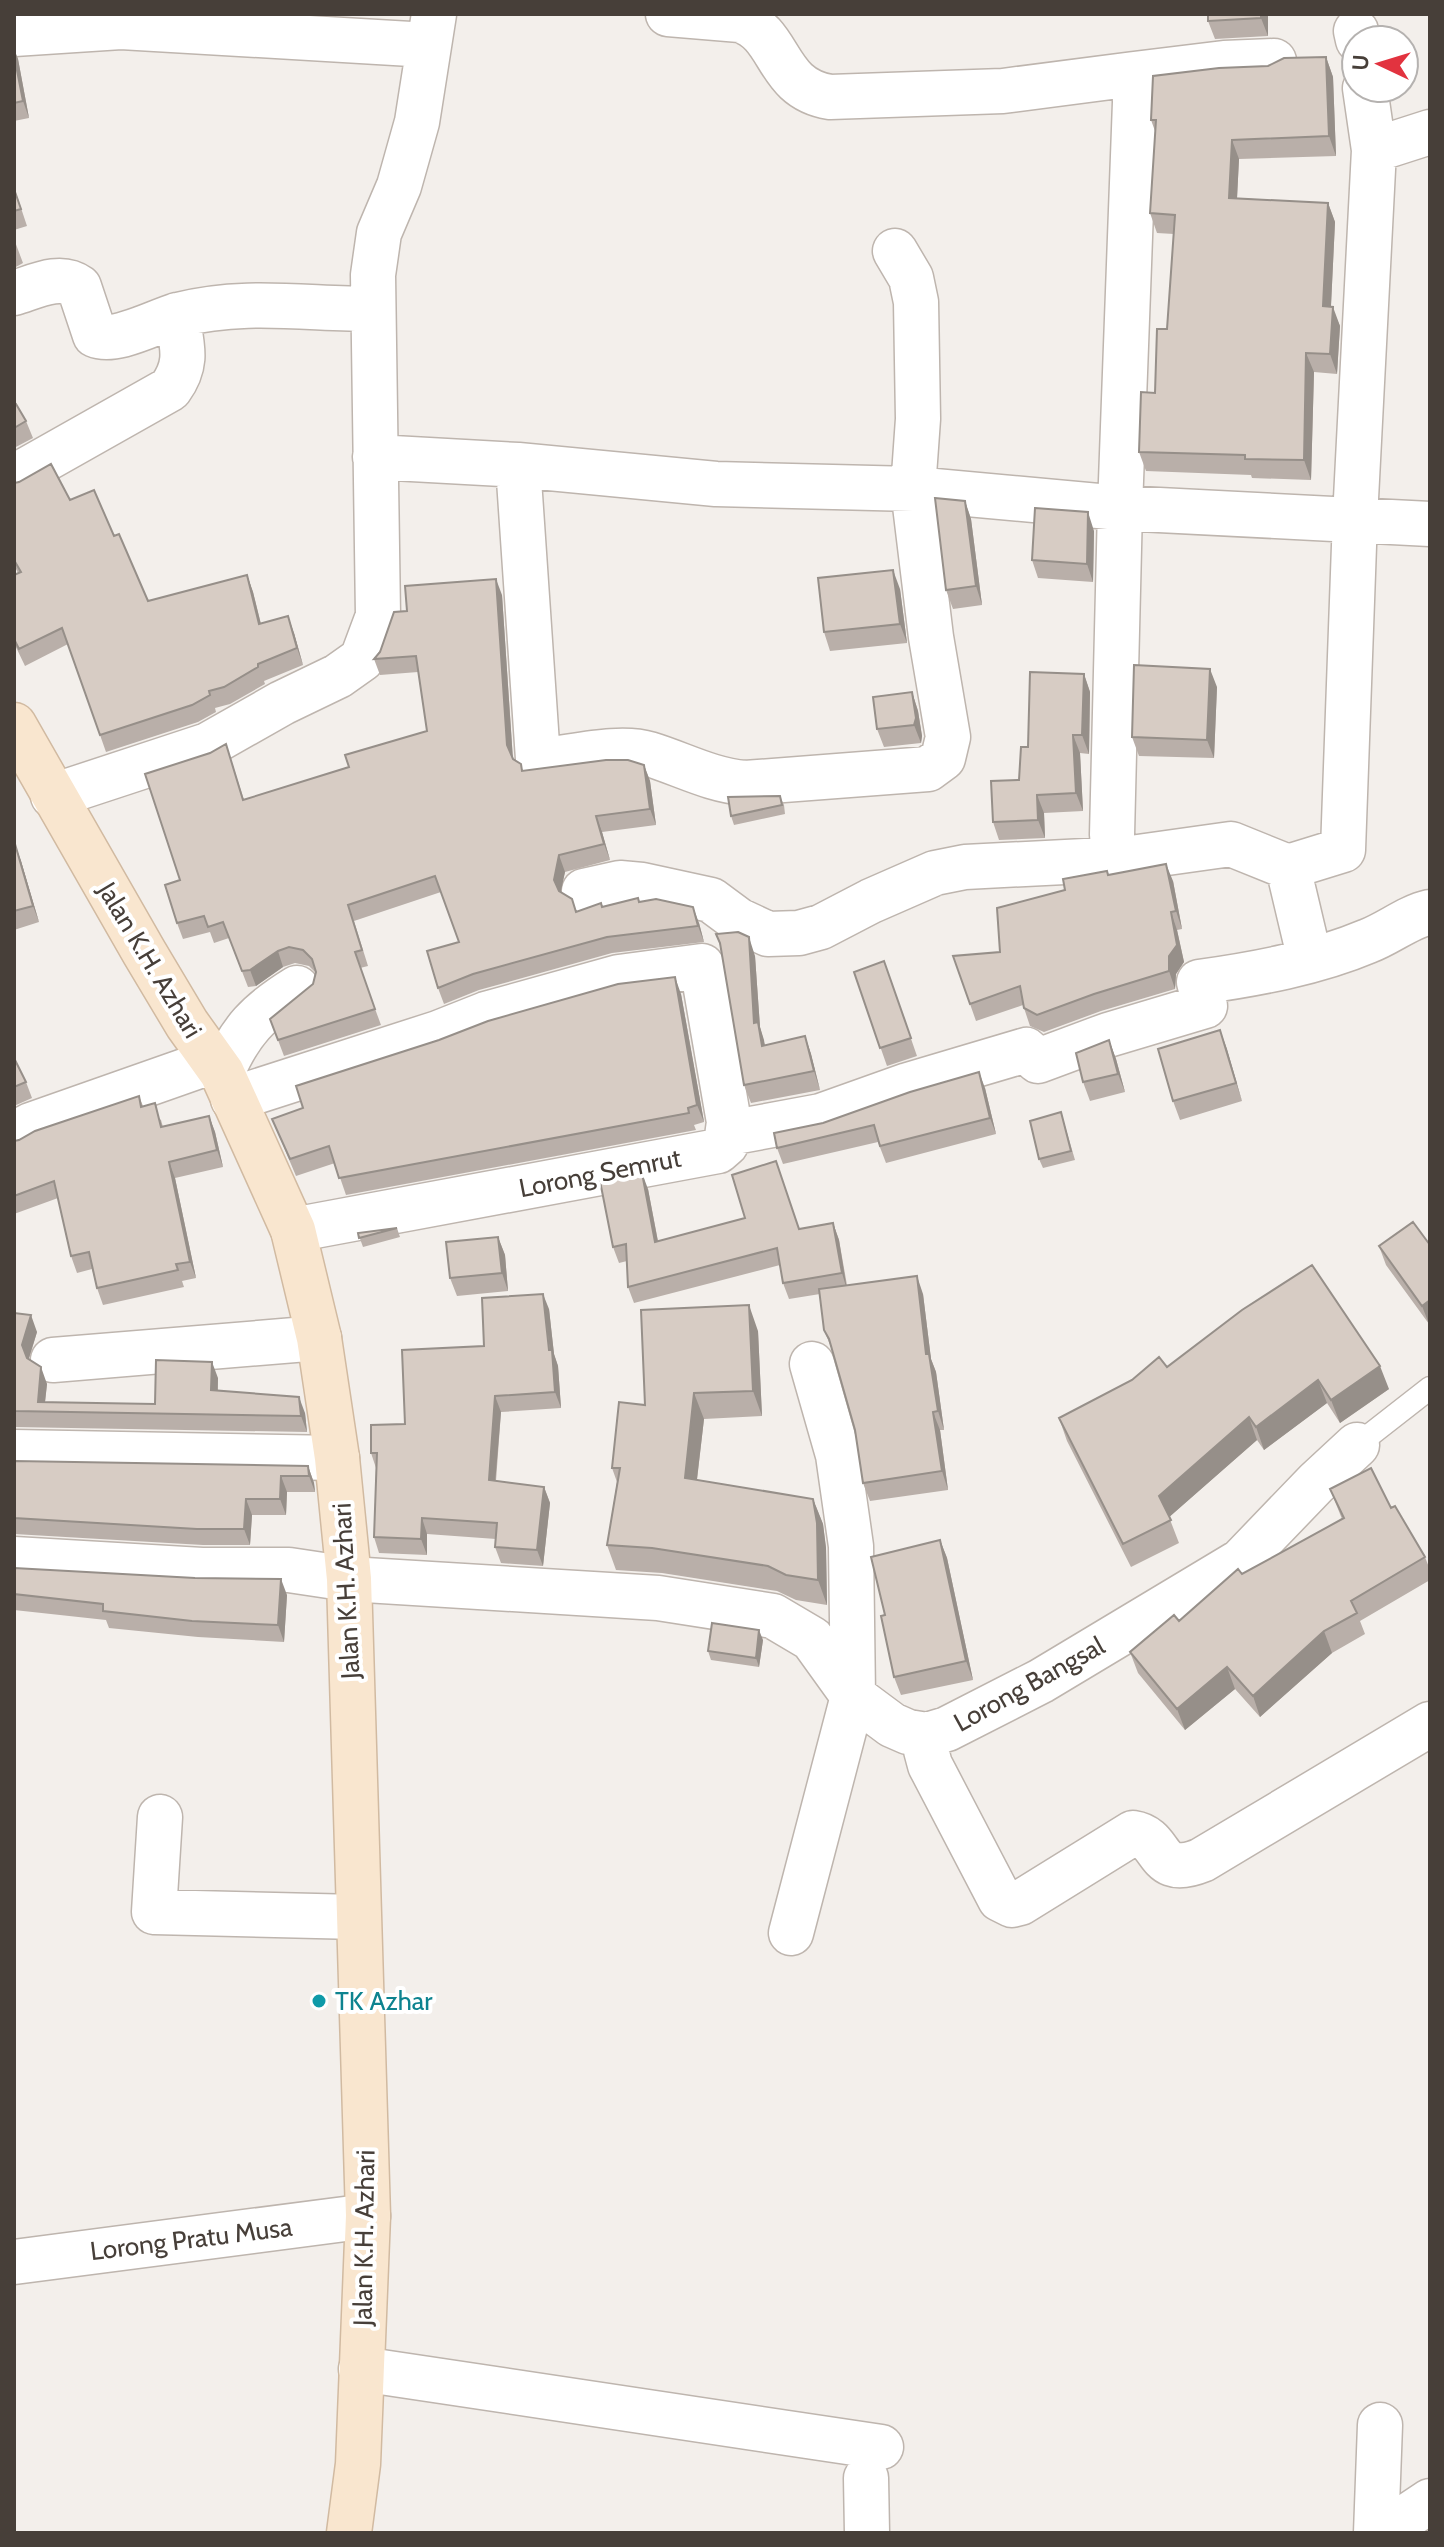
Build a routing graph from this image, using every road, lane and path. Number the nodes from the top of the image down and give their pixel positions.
1 (668, 14) edge
2 (162, 21) edge
3 (431, 30) edge
4 (14, 34) edge
5 (1274, 61) edge
6 (1134, 74) junction
7 (1367, 104) edge
8 (1430, 132) edge
9 (1374, 150) junction
10 (895, 251) dead end
11 (14, 293) edge
12 (373, 309) junction
13 (177, 315) junction
14 (375, 457) junction
15 (518, 465) junction
16 (14, 477) edge
17 (913, 489) junction
18 (1120, 508) junction
19 (1355, 518) junction
20 (1430, 524) edge
21 (19, 744) edge
22 (53, 796) junction
23 (1112, 835) dead end
24 (1288, 867) junction
25 (584, 891) dead end
26 (1430, 912) edge
27 (1310, 960) junction
28 (297, 988) dead end
29 (223, 1077) junction
30 (729, 1133) junction
31 (14, 1134) edge
32 (293, 1230) junction
33 (319, 1338) junction
34 (53, 1360) dead end
35 (812, 1364) dead end
36 (1430, 1388) edge
37 (1357, 1445) joint
38 (14, 1452) edge
39 (337, 1458) junction
40 (14, 1559) edge
41 (349, 1579) junction
42 (853, 1696) junction
43 (1430, 1724) edge
44 (927, 1735) junction
45 (160, 1817) dead end
46 (358, 1917) junction
47 (791, 1933) dead end
48 (368, 2216) junction
49 (14, 2262) edge
50 (361, 2369) junction
51 (1380, 2425) dead end
52 (1430, 2501) edge
53 (349, 2533) edge
54 (867, 2533) edge
55 (1379, 2533) edge

1 - 6 street
2 - 3 street
2 - 4 street
3 - 12 street
5 - 6 street
6 - 18 street
7 - 9 street
8 - 9 street
9 - 19 street
10 - 17 street
11 - 13 street
12 - 13 street
12 - 14 street
13 - 16 street
14 - 15 street
14 - 22 street
15 - 17 street
15 - 17 street
17 - 18 street
18 - 19 street
18 - 23 street
19 - 20 street
19 - 24 street
21 - 22 street, Jalan K.H. Azhari
22 - 29 street, Jalan K.H. Azhari
24 - 25 street
24 - 27 street
26 - 27 street
27 - 30 street
28 - 29 street
29 - 30 street
29 - 31 street
29 - 32 street, Jalan K.H. Azhari
30 - 32 street, Lorong Semrut
32 - 33 street, Jalan K.H. Azhari
33 - 34 street
33 - 39 street, Jalan K.H. Azhari
35 - 42 street
36 - 37 lane, Lorong Bangsal
37 - 44 street, Lorong Bangsal
38 - 39 street
39 - 41 street, Jalan K.H. Azhari
40 - 41 street, Lorong Bangsal
41 - 42 street, Lorong Bangsal
41 - 46 street, Jalan K.H. Azhari
42 - 44 street, Lorong Bangsal
42 - 47 street
43 - 44 street
45 - 46 street
46 - 48 street, Jalan K.H. Azhari
48 - 49 street, Lorong Pratu Musa
48 - 50 street, Jalan K.H. Azhari
50 - 53 street, Jalan K.H. Azhari
50 - 54 street
51 - 55 street
52 - 55 street

